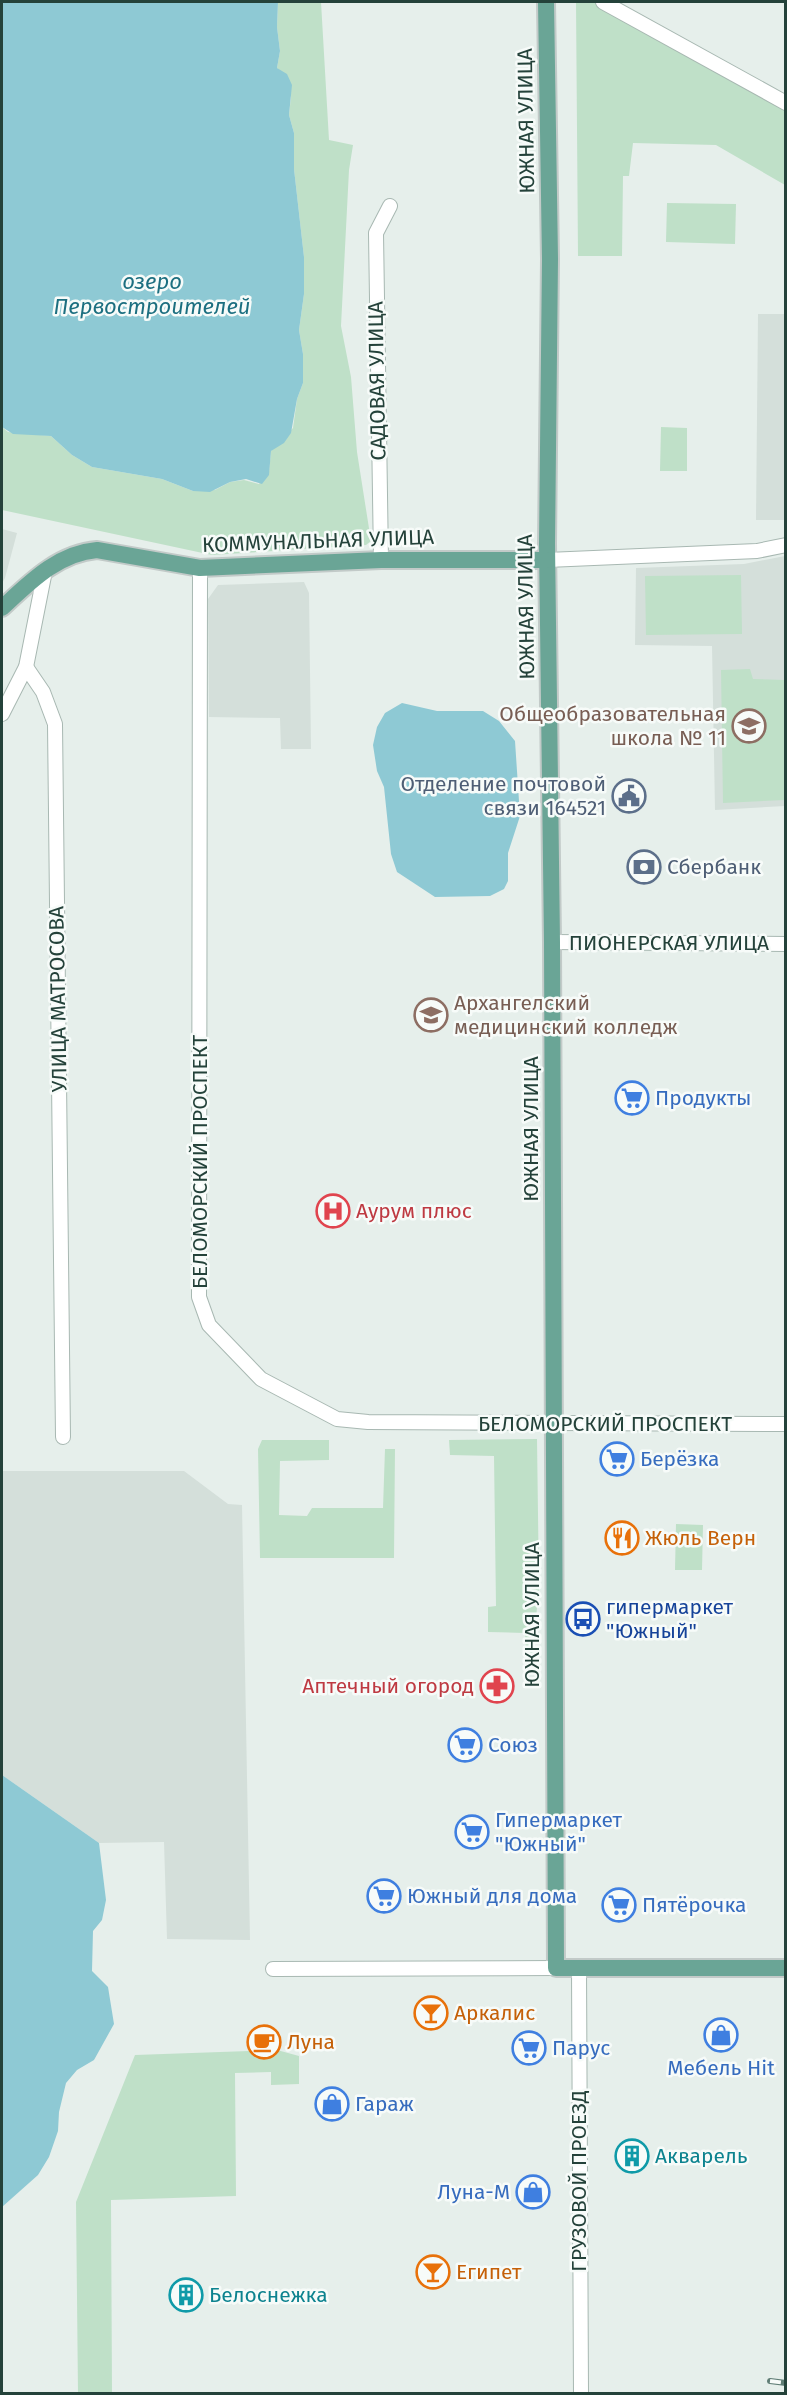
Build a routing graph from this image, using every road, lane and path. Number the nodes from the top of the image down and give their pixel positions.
1 (546, 2) edge
2 (603, 2) edge
3 (786, 103) edge
4 (390, 206) dead end
5 (786, 545) edge
6 (381, 560) junction
7 (547, 560) junction
8 (200, 568) junction
9 (45, 570) junction
10 (2, 608) edge
11 (26, 667) junction
12 (2, 714) edge
13 (552, 942) junction
14 (786, 944) edge
15 (555, 1424) junction
16 (786, 1424) edge
17 (63, 1437) dead end
18 (556, 1968) junction
19 (579, 1968) junction
20 (786, 1968) edge
21 (273, 1969) dead end
22 (581, 2394) edge

1 - 7 main road, ЮЖНАЯ УЛИЦА
2 - 3 street
4 - 6 street, САДОВАЯ УЛИЦА
5 - 7 street
6 - 7 main road, КОММУНАЛЬНАЯ УЛИЦА
6 - 8 main road, КОММУНАЛЬНАЯ УЛИЦА
7 - 13 main road, ЮЖНАЯ УЛИЦА
8 - 9 main road, КОММУНАЛЬНАЯ УЛИЦА
8 - 15 street, БЕЛОМОРСКИЙ ПРОСПЕКТ
9 - 10 main road, КОММУНАЛЬНАЯ УЛИЦА
9 - 11 street
11 - 12 street
11 - 17 street, УЛИЦА МАТРОСОВА
13 - 14 street, ПИОНЕРСКАЯ УЛИЦА
13 - 15 main road, ЮЖНАЯ УЛИЦА
15 - 16 street, БЕЛОМОРСКИЙ ПРОСПЕКТ
15 - 18 main road, ЮЖНАЯ УЛИЦА
18 - 19 main road
18 - 21 street
19 - 20 main road
19 - 22 street, ГРУЗОВОЙ ПРОЕЗД

